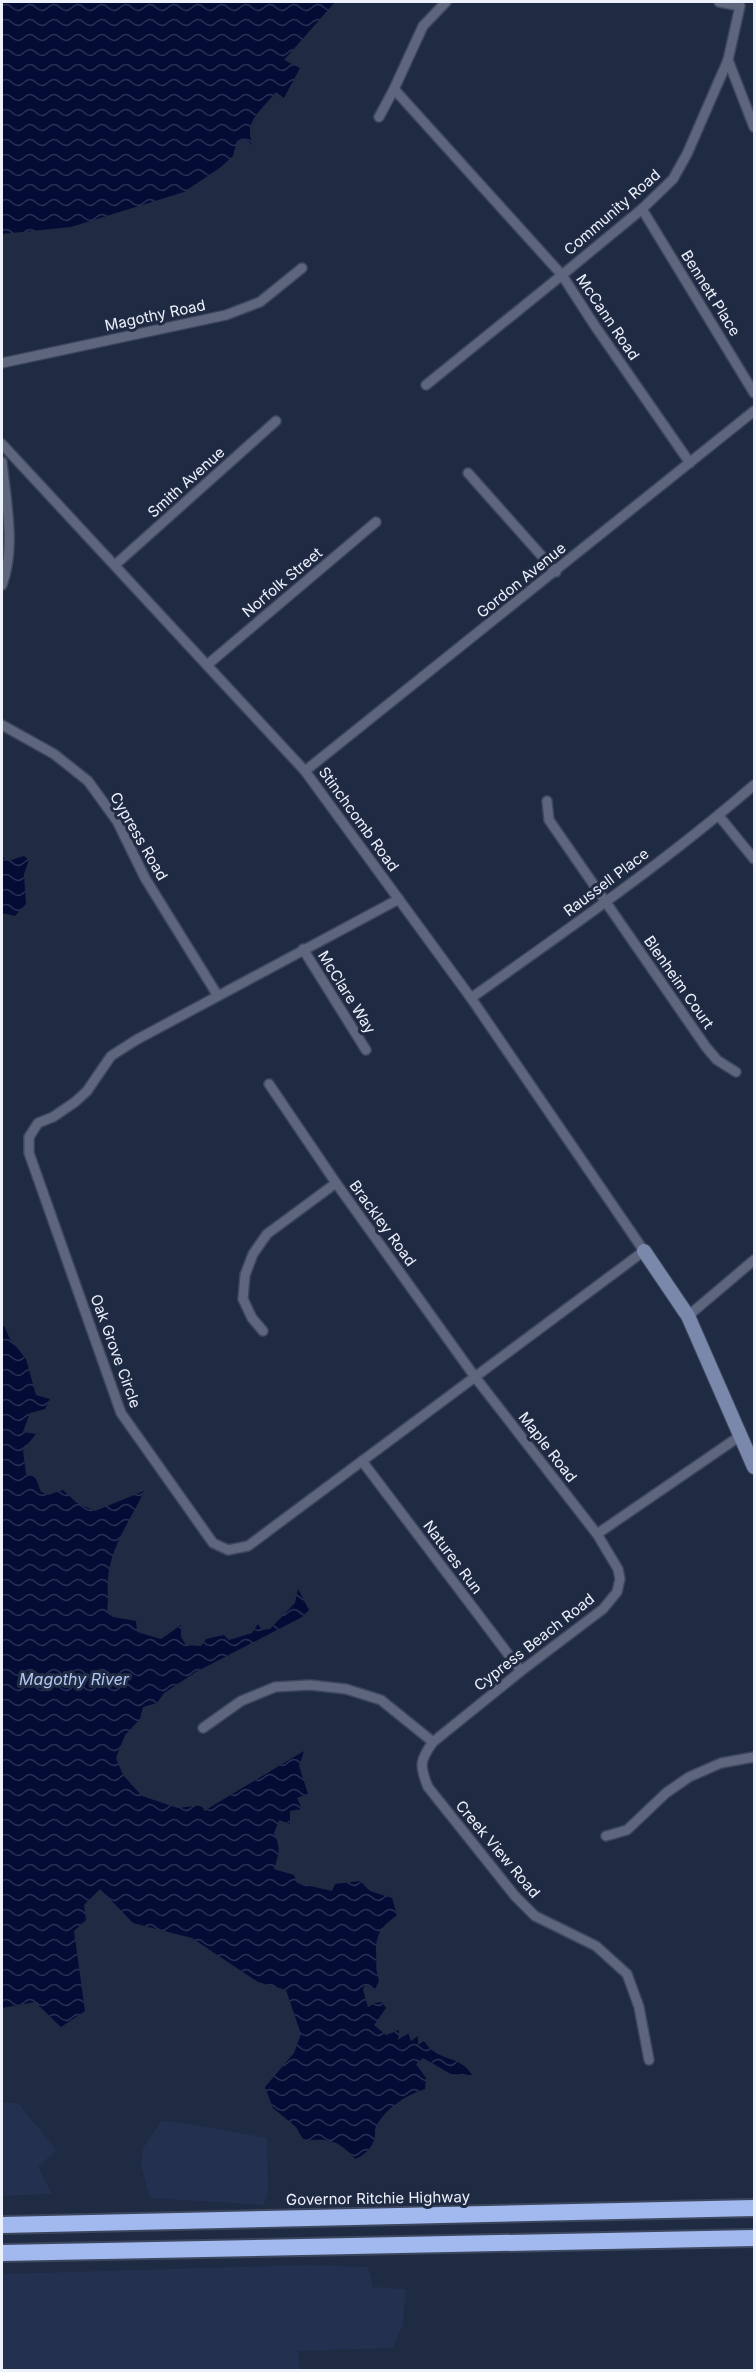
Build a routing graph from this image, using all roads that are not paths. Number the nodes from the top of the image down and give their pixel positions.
1 (446, 2) edge
2 (719, 2) edge
3 (728, 60) junction
4 (394, 89) junction
5 (379, 117) dead end
6 (754, 127) edge
7 (642, 209) junction
8 (302, 268) dead end
9 (562, 275) junction
10 (2, 363) edge
11 (426, 385) dead end
12 (754, 393) edge
13 (754, 411) edge
14 (276, 421) dead end
15 (2, 444) edge
16 (2, 462) edge
17 (690, 464) junction
18 (468, 473) dead end
19 (376, 522) dead end
20 (115, 565) junction
21 (556, 572) junction
22 (2, 585) edge
23 (207, 665) junction
24 (2, 724) edge
25 (305, 771) junction
26 (754, 785) edge
27 (547, 801) dead end
28 (719, 816) junction
29 (754, 859) edge
30 (399, 899) junction
31 (604, 903) junction
32 (303, 950) junction
33 (218, 996) junction
34 (471, 998) junction
35 (366, 1050) dead end
36 (736, 1072) dead end
37 (269, 1084) dead end
38 (336, 1183) junction
39 (644, 1251) junction
40 (754, 1260) edge
41 (688, 1316) junction
42 (263, 1331) dead end
43 (475, 1377) junction
44 (740, 1436) junction
45 (362, 1461) junction
46 (754, 1467) edge
47 (597, 1534) junction
48 (521, 1671) junction
49 (203, 1728) dead end
50 (433, 1742) junction
51 (754, 1757) edge
52 (428, 1787) joint
53 (606, 1836) dead end
54 (649, 2060) dead end
55 (754, 2208) edge
56 (2, 2225) edge
57 (754, 2238) edge
58 (2, 2253) edge

1 - 4 street
2 - 3 street, Community Road
3 - 6 street
3 - 7 street, Community Road
4 - 5 street
4 - 9 street, McCann Road
7 - 9 street, Community Road
7 - 12 street, Bennett Place
8 - 10 street, Magothy Road
9 - 11 street, Community Road
9 - 17 street, McCann Road
13 - 17 street, Gordon Avenue
14 - 20 street, Smith Avenue
15 - 20 street, Stinchcomb Road
16 - 22 street
17 - 21 street, Gordon Avenue
18 - 21 street
19 - 23 street, Norfolk Street
20 - 23 street, Stinchcomb Road
21 - 25 street, Gordon Avenue
23 - 25 street, Stinchcomb Road
24 - 33 street, Cypress Road
25 - 30 street, Stinchcomb Road
26 - 28 street, Raussell Place
27 - 31 street, Blenheim Court
28 - 29 street
28 - 31 street, Raussell Place
30 - 32 street, Oak Grove Circle
30 - 34 street, Stinchcomb Road
31 - 34 street, Raussell Place
31 - 36 street, Blenheim Court
32 - 33 street, Oak Grove Circle
32 - 35 street, McClare Way
33 - 45 street, Oak Grove Circle
34 - 39 street, Stinchcomb Road
37 - 38 street, Brackley Road
38 - 42 street
38 - 43 street, Brackley Road
39 - 41 street
39 - 43 street, Oak Grove Circle
40 - 41 street
41 - 44 street
43 - 45 street, Oak Grove Circle
43 - 47 street, Maple Road
44 - 46 street
44 - 47 street
45 - 48 street, Natures Run
47 - 48 street, Cypress Beach Road
48 - 50 street, Cypress Beach Road
49 - 50 street
50 - 52 street, Cypress Beach Road
51 - 53 street
52 - 54 street, Creek View Road
55 - 56 highway, Governor Ritchie Highway
57 - 58 highway

